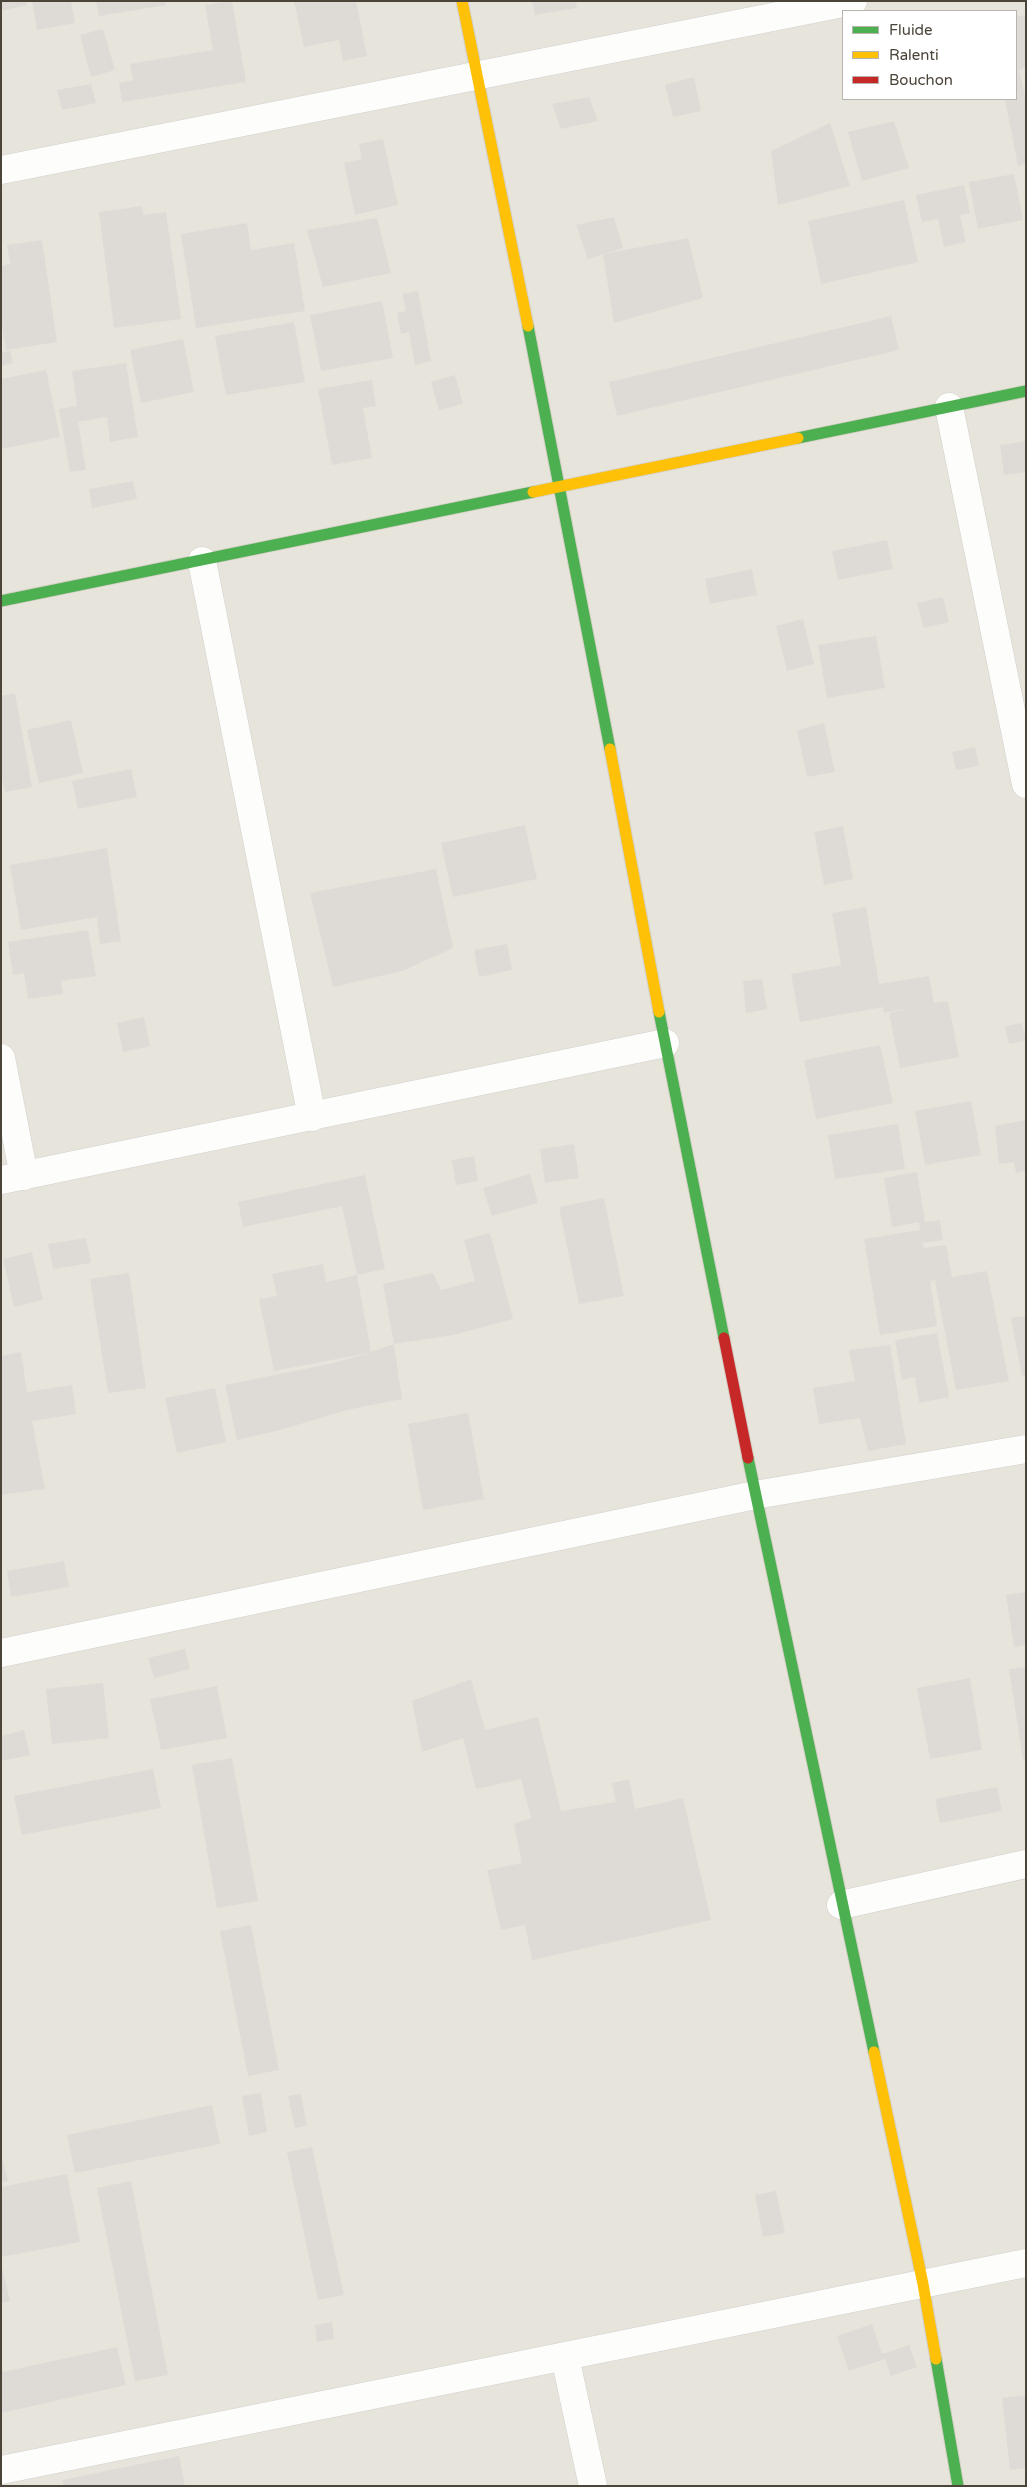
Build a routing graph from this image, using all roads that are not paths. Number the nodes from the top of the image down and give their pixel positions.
1 (462, 1) edge
2 (853, 1) edge
3 (478, 77) junction
4 (1, 170) edge
5 (1026, 391) edge
6 (949, 407) junction
7 (561, 487) junction
8 (202, 561) junction
9 (1, 601) edge
10 (1026, 784) edge
11 (665, 1043) junction
12 (1, 1058) edge
13 (312, 1117) junction
14 (13, 1178) edge
15 (1026, 1449) edge
16 (755, 1495) junction
17 (1, 1653) edge
18 (1026, 1864) edge
19 (841, 1905) junction
20 (1026, 2263) edge
21 (923, 2284) junction
22 (564, 2357) junction
23 (1, 2470) edge
24 (594, 2486) edge
25 (958, 2486) edge

1 - 3 street
2 - 3 street
3 - 4 street
3 - 7 street
5 - 6 street
6 - 7 street
6 - 10 street
7 - 8 street
7 - 11 street
8 - 9 street
8 - 13 street
11 - 13 street
11 - 16 street
12 - 14 street
13 - 14 street
15 - 16 street
16 - 17 street
16 - 19 street
18 - 19 street
19 - 21 street
20 - 21 street
21 - 22 street
21 - 25 street
22 - 23 street
22 - 24 street

